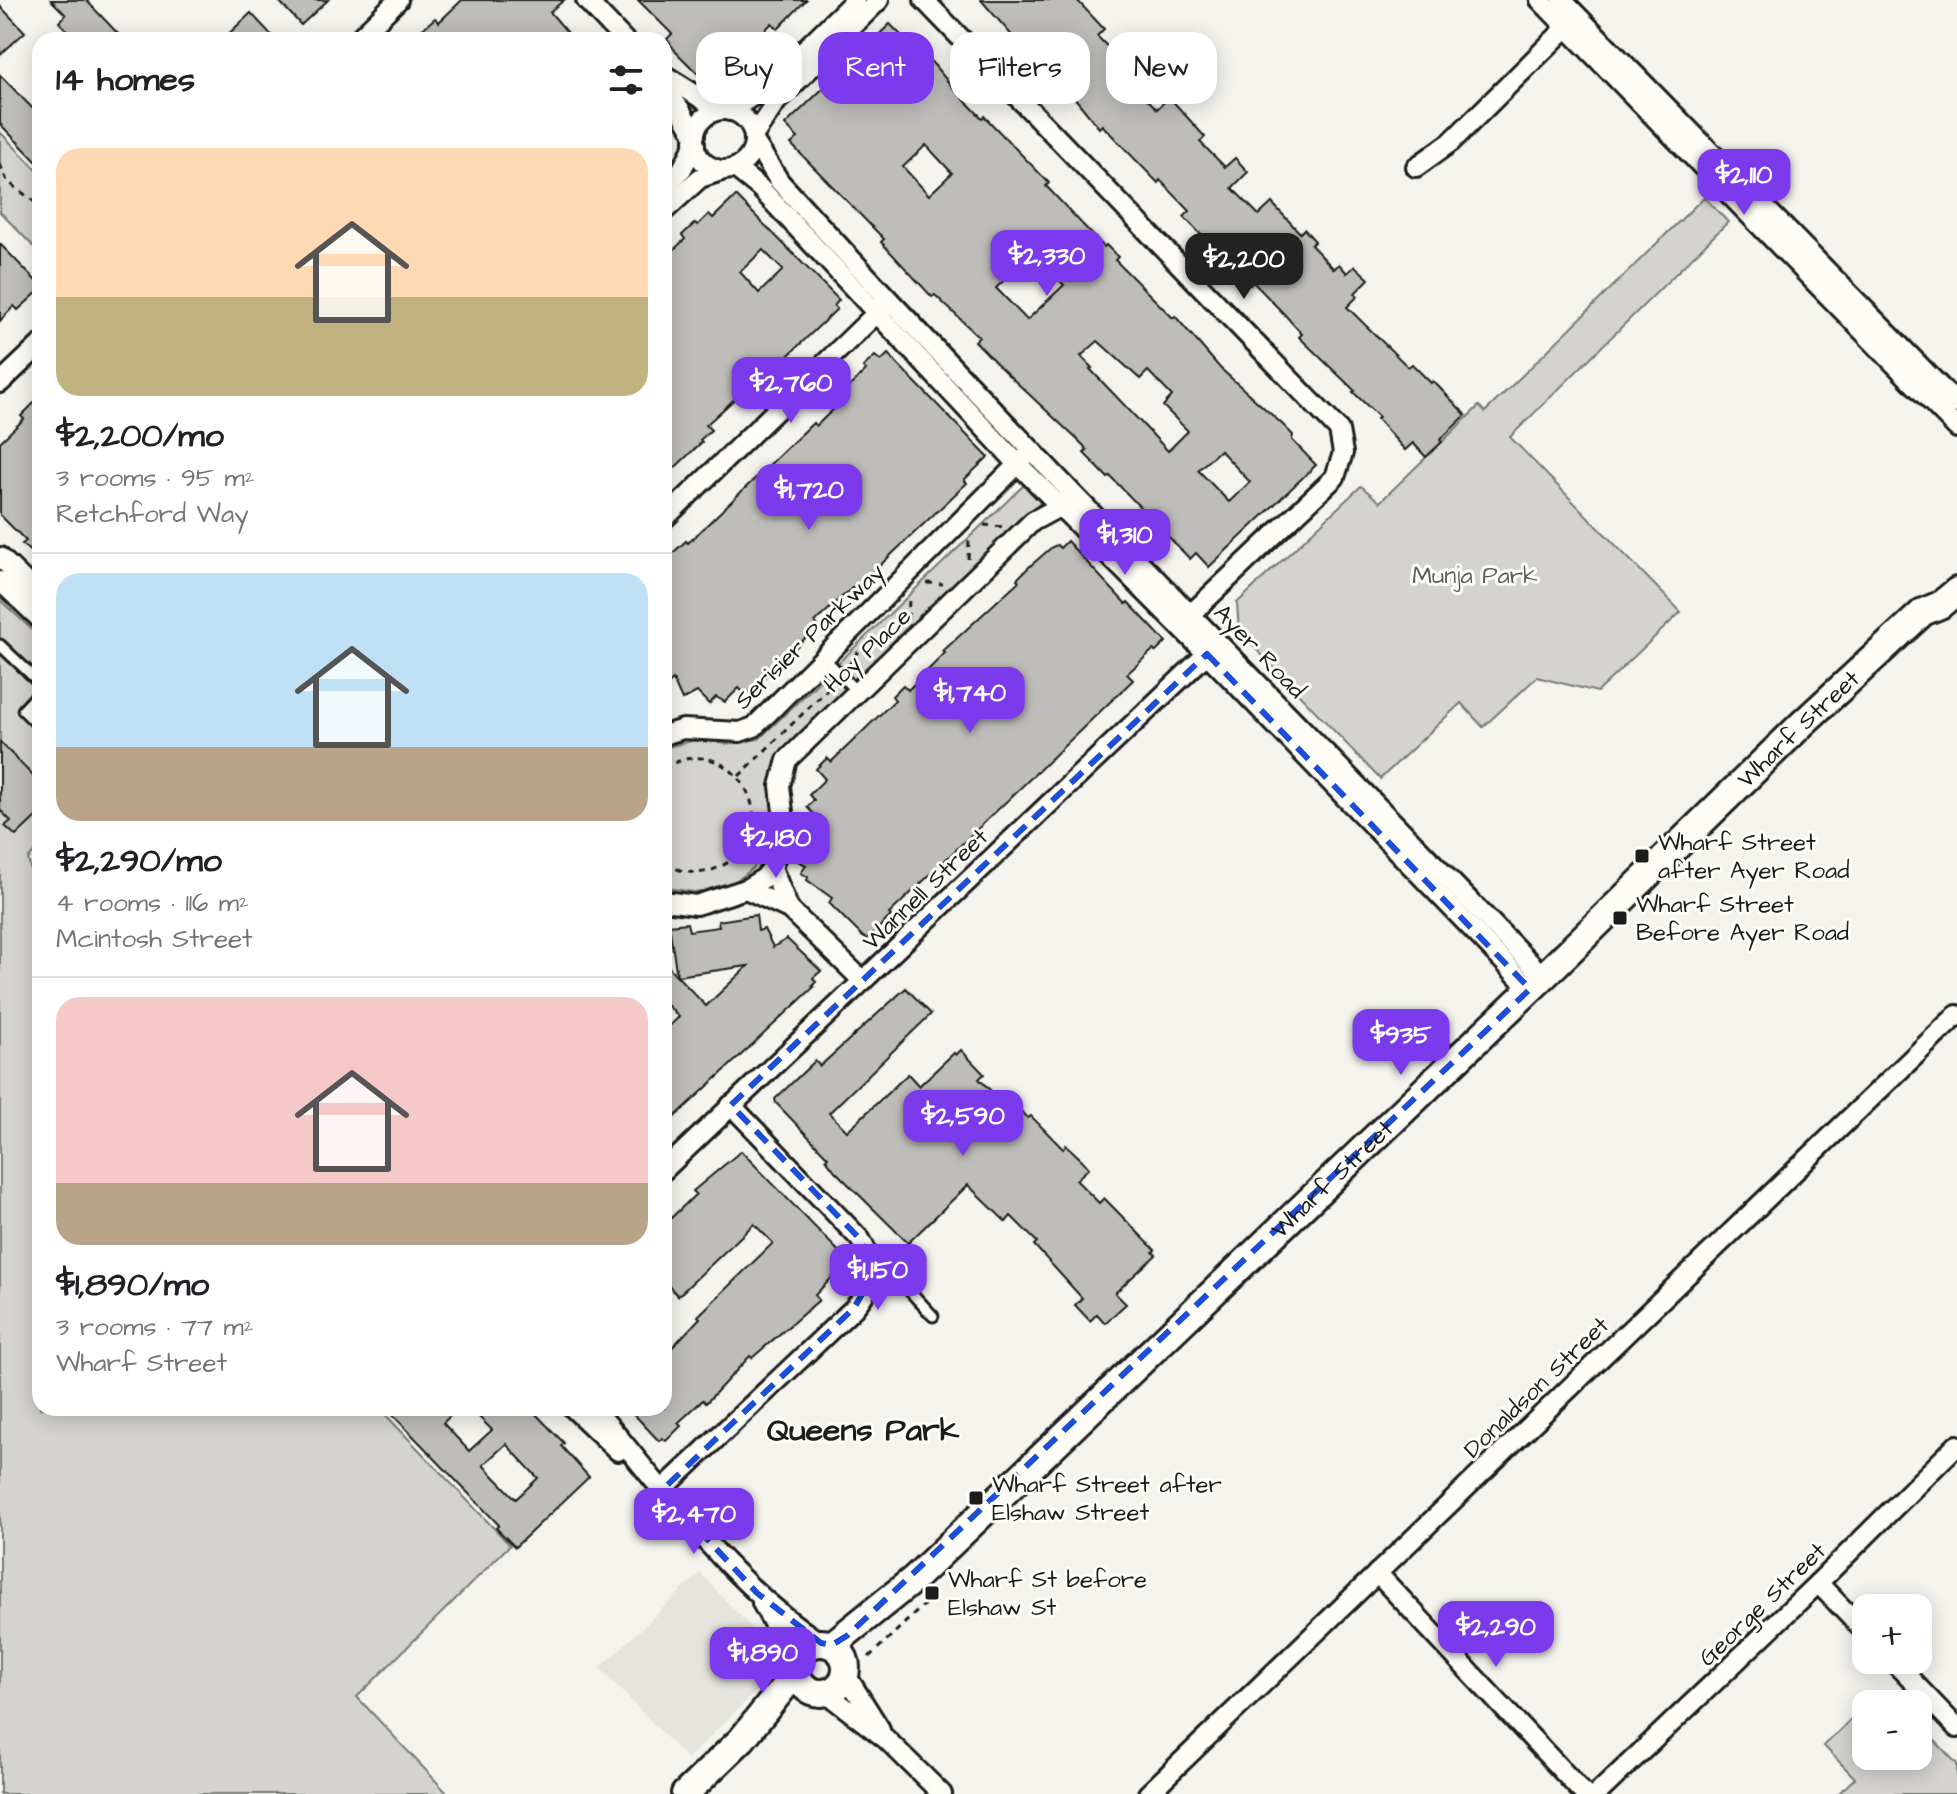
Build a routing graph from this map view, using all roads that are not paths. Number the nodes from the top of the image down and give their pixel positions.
1 (398, 0) edge
2 (586, 0) edge
3 (855, 0) edge
4 (879, 0) edge
5 (924, 0) edge
6 (1540, 0) edge
7 (1562, 0) edge
8 (1572, 22) junction
9 (365, 32) edge
10 (616, 32) edge
11 (672, 80) edge
12 (672, 98) edge
13 (725, 110) junction
14 (754, 138) junction
15 (695, 139) junction
16 (1416, 167) dead end
17 (730, 169) junction
18 (672, 180) edge
19 (672, 204) edge
20 (883, 307) junction
21 (32, 353) edge
22 (0, 383) edge
23 (1957, 404) edge
24 (1957, 428) edge
25 (1031, 450) junction
26 (1018, 464) junction
27 (1066, 500) junction
28 (672, 511) edge
29 (0, 557) edge
30 (1957, 569) edge
31 (0, 581) edge
32 (32, 588) edge
33 (1957, 591) edge
34 (32, 611) edge
35 (1923, 612) junction
36 (1191, 614) junction
37 (0, 645) edge
38 (1212, 648) junction
39 (825, 659) junction
40 (32, 675) edge
41 (858, 693) junction
42 (32, 700) edge
43 (32, 719) edge
44 (672, 732) edge
45 (768, 873) junction
46 (746, 889) junction
47 (672, 902) edge
48 (789, 909) junction
49 (863, 981) junction
50 (1537, 983) junction
51 (1957, 1015) edge
52 (731, 1105) junction
53 (672, 1162) edge
54 (874, 1274) junction
55 (933, 1316) dead end
56 (582, 1416) edge
57 (600, 1416) edge
58 (1957, 1445) edge
59 (662, 1490) junction
60 (1377, 1573) junction
61 (1818, 1583) junction
62 (757, 1593) junction
63 (1852, 1618) edge
64 (843, 1657) junction
65 (1905, 1674) edge
66 (807, 1681) junction
67 (1957, 1728) edge
68 (886, 1739) junction
69 (685, 1794) edge
70 (942, 1794) edge
71 (1148, 1794) edge
72 (1584, 1794) edge
73 (1597, 1794) edge

1 - 9 street
2 - 10 street
3 - 13 street
4 - 14 street
5 - 36 street
6 - 8 street
7 - 8 street
8 - 16 street
8 - 23 street
8 - 24 street
11 - 13 street
12 - 15 street
13 - 14 street
13 - 15 street
14 - 17 street
14 - 20 street, Ayer Road
15 - 17 street
15 - 18 street
17 - 19 street
17 - 20 street, Ayer Road
20 - 25 street, Ayer Road
20 - 26 street, Ayer Road
20 - 28 street
21 - 22 street
25 - 26 street, Serisier Parkway
25 - 27 street, Ayer Road
26 - 27 street, Ayer Road
26 - 39 street, Serisier Parkway
27 - 36 street, Ayer Road
27 - 38 street, Ayer Road
27 - 41 street, Hoy Place
29 - 32 street
30 - 35 street, Wharf Street
31 - 34 street
33 - 35 street, Wharf Street
35 - 50 street, Wharf Street
36 - 38 street, Ayer Road
37 - 40 lane
38 - 49 street, Wannell Street
38 - 50 street, Ayer Road
39 - 41 lane
39 - 44 street, Serisier Parkway
41 - 45 street, Hoy Place
42 - 43 lane
45 - 46 street
45 - 48 street
46 - 47 street
46 - 48 street
48 - 49 street
49 - 52 street, Wannell Street
50 - 64 street, Wharf Street
51 - 60 street, Donaldson Street
52 - 53 street, Wannell Street
52 - 54 street
54 - 55 lane
54 - 59 street
56 - 59 street
57 - 59 street
58 - 61 street, George Street
59 - 62 street
60 - 71 street, Donaldson Street
60 - 72 street
61 - 63 street
61 - 73 street, George Street
62 - 64 street
62 - 66 street
64 - 66 street
64 - 66 street
64 - 68 street
65 - 67 street
66 - 68 street
66 - 69 street
68 - 70 street

